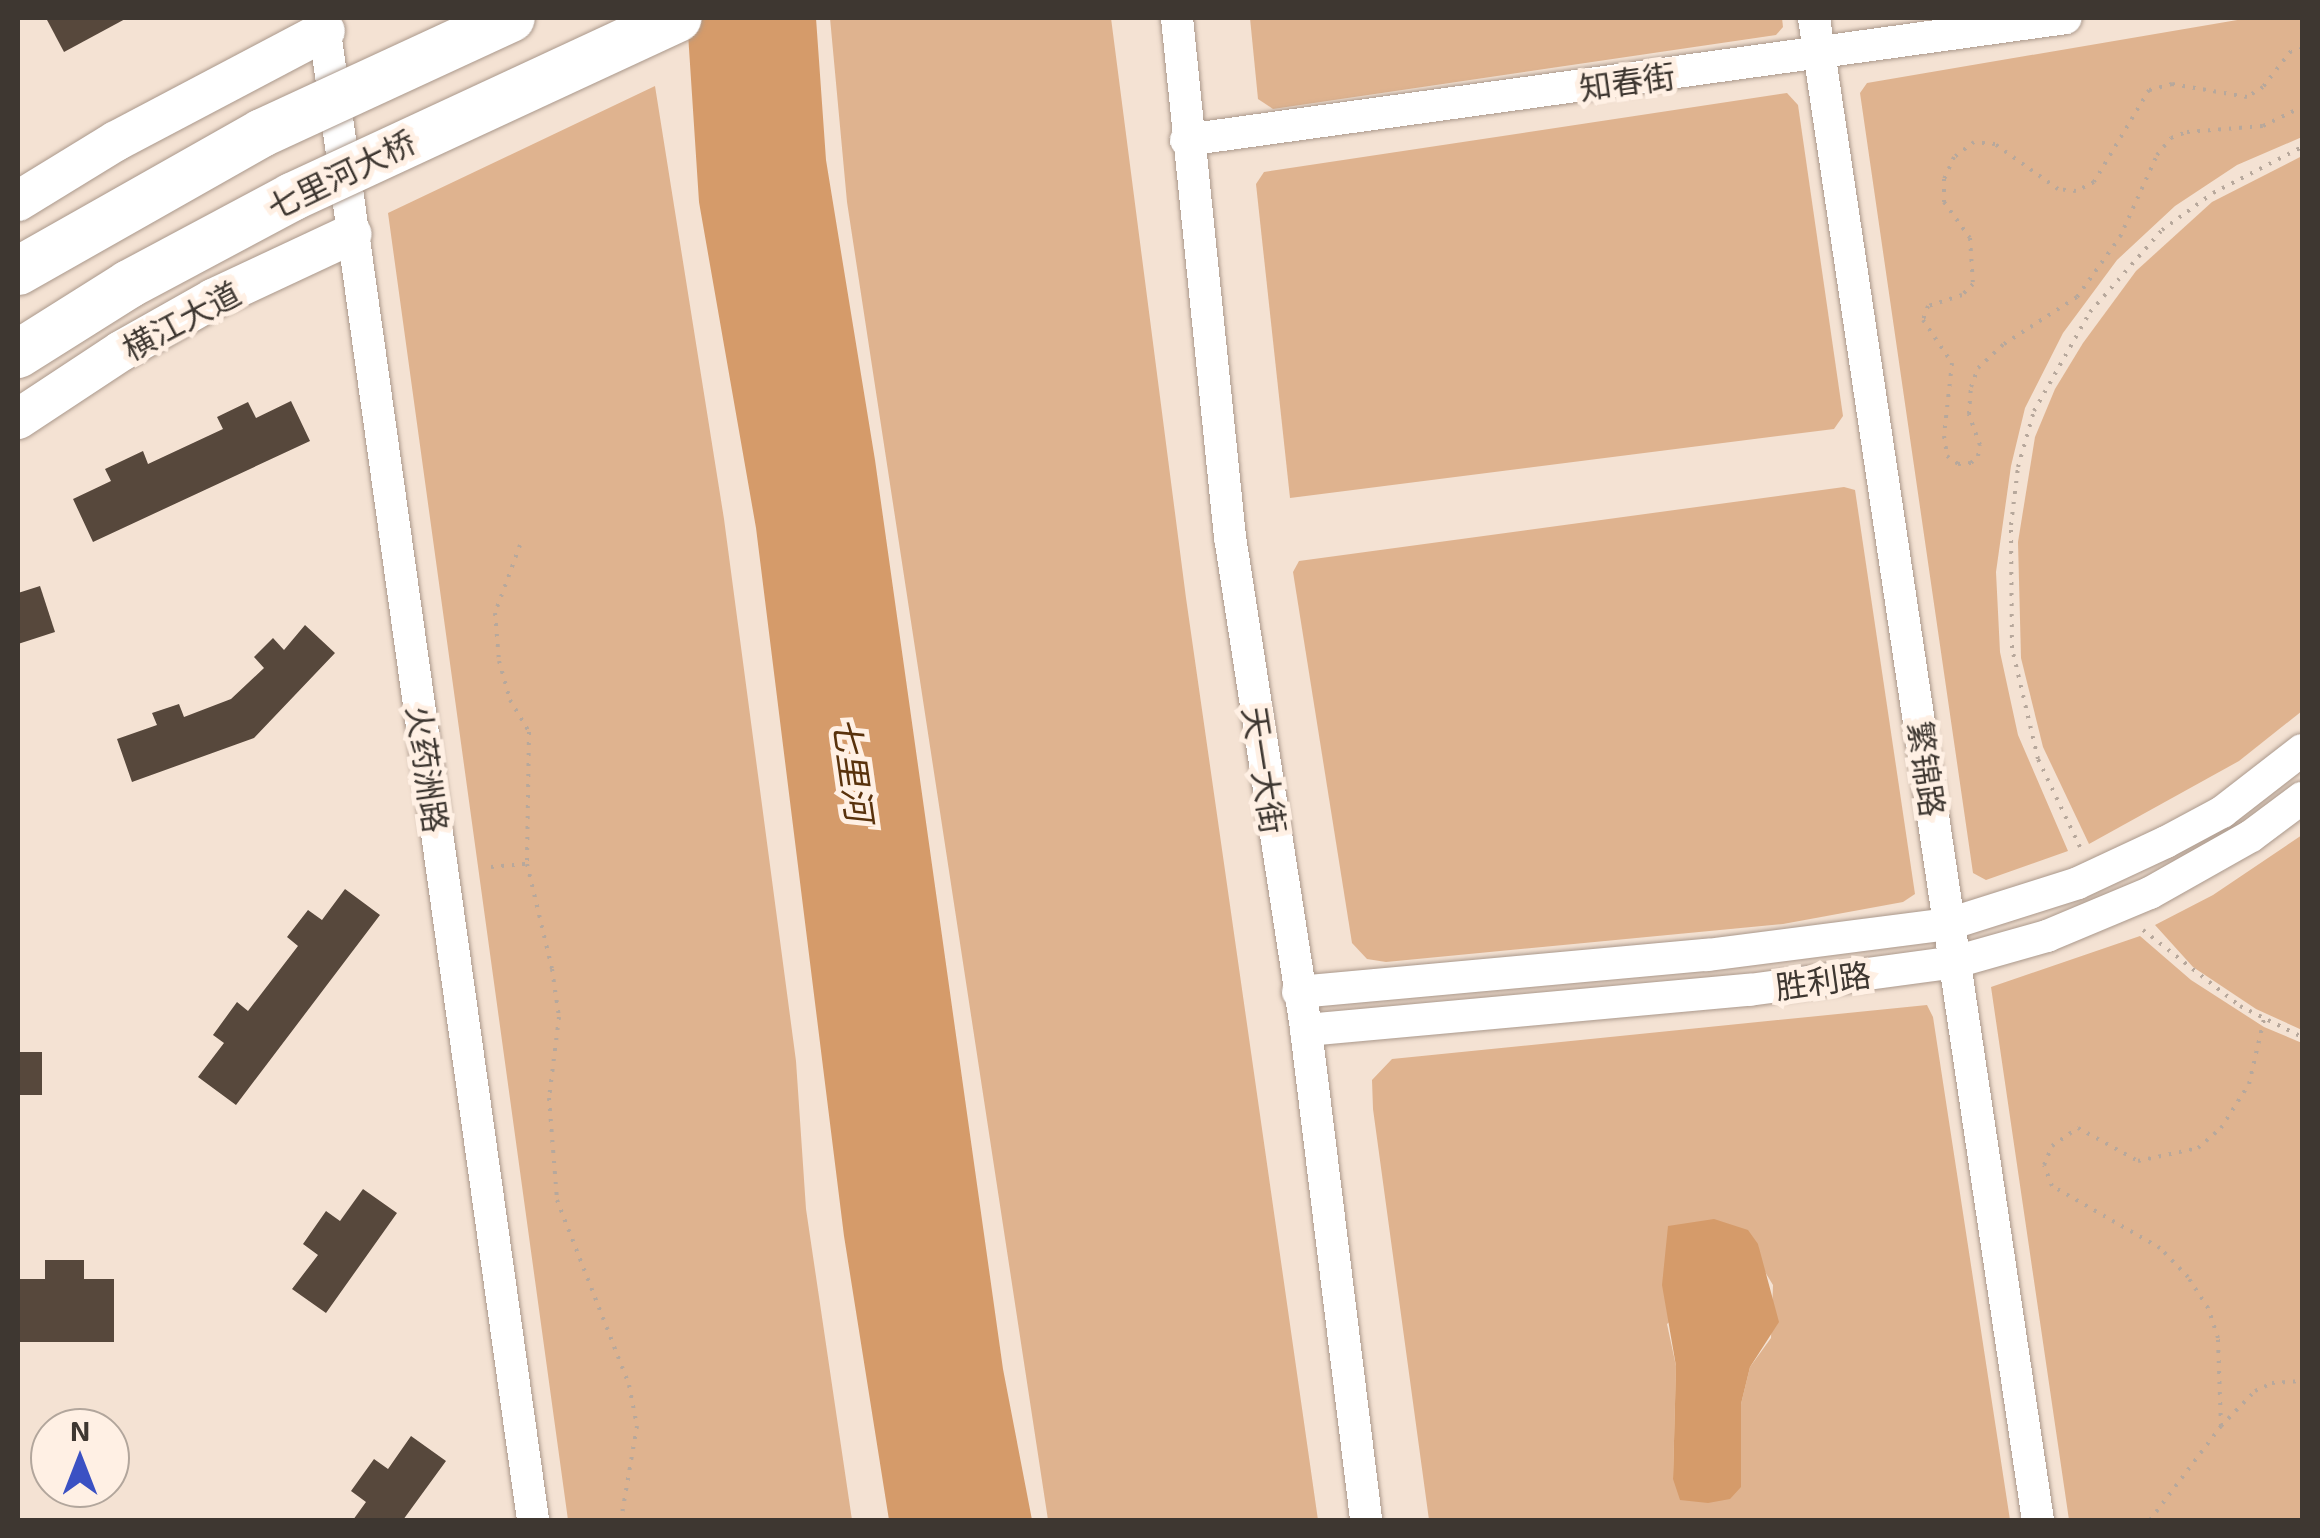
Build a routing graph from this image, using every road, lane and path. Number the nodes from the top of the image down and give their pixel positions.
1 (511, 18) edge
2 (678, 18) edge
3 (1177, 18) edge
4 (1814, 18) edge
5 (2066, 18) edge
6 (324, 24) edge
7 (2302, 49) edge
8 (1819, 54) junction
9 (2302, 107) edge
10 (1186, 140) junction
11 (2302, 147) edge
12 (18, 201) edge
13 (352, 234) junction
14 (18, 271) edge
15 (18, 354) edge
16 (18, 419) edge
17 (520, 544) dead end
18 (2302, 750) edge
19 (2302, 798) edge
20 (2080, 847) dead end
21 (527, 864) junction
22 (491, 867) dead end
23 (1949, 924) junction
24 (2143, 930) dead end
25 (1955, 962) junction
26 (1298, 992) junction
27 (2264, 1020) junction
28 (1306, 1030) junction
29 (2302, 1037) edge
30 (2302, 1381) edge
31 (2221, 1426) junction
32 (532, 1520) edge
33 (621, 1520) edge
34 (1366, 1520) edge
35 (2038, 1520) edge
36 (2150, 1520) edge

1 - 14 highway, bridge
2 - 15 highway, 七里河大桥, bridge
3 - 10 street, 天一大街
4 - 8 street, 繁锦路
5 - 8 street, 知春街
6 - 12 main road
6 - 13 street, 火药洲路
7 - 9 path
8 - 10 street, 知春街
8 - 23 street, 繁锦路
10 - 26 street, 天一大街
11 - 20 path
13 - 16 main road, 横江大道
13 - 32 street, 火药洲路
17 - 21 path
18 - 23 street
19 - 25 street, 胜利路
21 - 22 path
21 - 33 path
23 - 25 street, 繁锦路
23 - 26 street
24 - 27 path
25 - 28 street, 胜利路
25 - 35 street, 繁锦路
26 - 28 street, 天一大街
27 - 29 path
27 - 31 path
28 - 34 street, 天一大街
30 - 31 path
31 - 36 path

